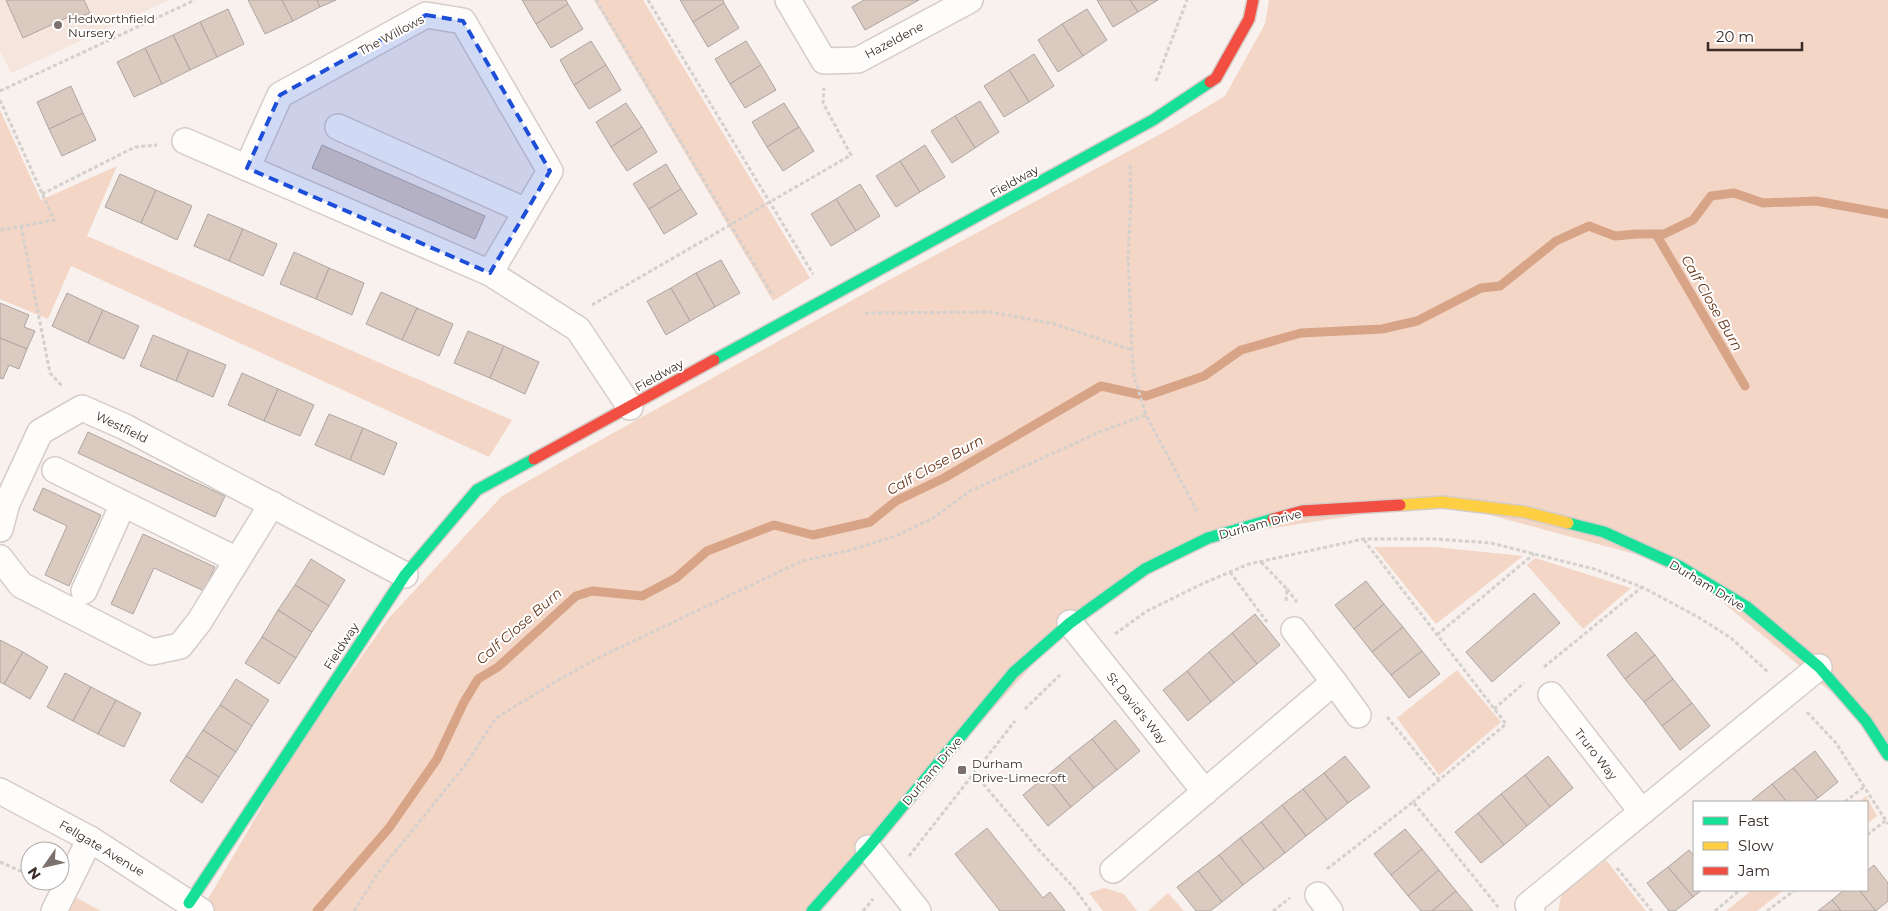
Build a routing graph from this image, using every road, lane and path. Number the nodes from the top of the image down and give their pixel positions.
1 (195, 0) edge
2 (596, 0) edge
3 (648, 0) edge
4 (788, 0) edge
5 (970, 0) edge
6 (1187, 0) edge
7 (1252, 0) edge
8 (824, 61) junction
9 (1156, 82) dead end
10 (0, 91) edge
11 (0, 100) edge
12 (338, 127) dead end
13 (1138, 128) junction
14 (185, 141) joint
15 (247, 168) junction
16 (42, 194) junction
17 (770, 202) junction
18 (526, 211) junction
19 (731, 224) junction
20 (21, 226) junction
21 (0, 230) edge
22 (490, 273) junction
23 (828, 298) junction
24 (787, 320) junction
25 (578, 329) junction
26 (1132, 350) junction
27 (630, 407) junction
28 (82, 408) junction
29 (1146, 415) junction
30 (55, 470) dead end
31 (123, 504) junction
32 (272, 504) junction
33 (0, 529) edge
34 (1208, 538) junction
35 (1363, 539) junction
36 (1534, 554) junction
37 (0, 558) edge
38 (237, 560) junction
39 (1262, 562) junction
40 (1230, 572) junction
41 (404, 575) junction
42 (1642, 587) junction
43 (84, 590) dead end
44 (1286, 604) dead end
45 (1267, 622) junction
46 (1070, 623) junction
47 (1280, 625) junction
48 (1118, 632) junction
49 (1437, 635) junction
50 (1118, 639) dead end
51 (1092, 650) junction
52 (1762, 666) junction
53 (1819, 667) junction
54 (1542, 668) dead end
55 (1761, 674) dead end
56 (1528, 680) dead end
57 (1334, 682) junction
58 (1788, 693) junction
59 (1551, 695) dead end
60 (1494, 709) junction
61 (1023, 711) dead end
62 (1358, 715) dead end
63 (1017, 719) dead end
64 (1888, 755) edge
65 (975, 774) junction
66 (1865, 786) junction
67 (0, 791) edge
68 (1205, 792) junction
69 (1846, 801) edge
70 (1414, 802) junction
71 (1642, 812) junction
72 (1887, 823) edge
73 (1868, 834) edge
74 (90, 838) junction
75 (1600, 846) junction
76 (868, 848) junction
77 (0, 862) edge
78 (1114, 870) dead end
79 (20, 871) edge
80 (1324, 872) dead end
81 (892, 877) junction
82 (1739, 891) edge
83 (1794, 891) edge
84 (195, 907) edge
85 (54, 911) edge
86 (354, 911) edge
87 (812, 911) edge
88 (863, 911) edge
89 (918, 911) edge
90 (1091, 911) edge
91 (1501, 911) edge
92 (1532, 911) edge
93 (1652, 911) edge
94 (1715, 911) edge
95 (1767, 911) edge

1 - 10 path
2 - 19 path
3 - 17 path
4 - 8 street
5 - 8 street, Hazeldene
6 - 9 path
7 - 13 street, Fieldway
8 - 17 path
11 - 16 path
12 - 18 street
13 - 23 street, Fieldway
13 - 26 path
14 - 15 street
14 - 16 path
15 - 18 street, The Willows
15 - 22 street
16 - 20 path
17 - 19 path
17 - 23 path
18 - 22 street, The Willows
19 - 24 path
19 - 25 path
20 - 21 path
20 - 28 path
22 - 25 street
23 - 24 street, Fieldway
23 - 26 path
24 - 27 street, Fieldway
25 - 27 street
26 - 29 path
27 - 41 street, Fieldway
28 - 32 street, Westfield
28 - 33 street, Westfield
29 - 34 path
29 - 86 path
30 - 31 street
31 - 38 street
31 - 43 street
32 - 38 street
32 - 41 street, Westfield
34 - 46 street, Durham Drive
34 - 53 street, Durham Drive
35 - 36 path
35 - 39 path
35 - 49 path
36 - 42 path
36 - 49 path
37 - 38 street
39 - 40 path
39 - 44 path
40 - 45 path
40 - 48 path
41 - 84 street, Fieldway
42 - 52 path
42 - 54 path
45 - 47 path
45 - 47 path
46 - 51 street, St David's Way
46 - 76 street, Durham Drive
47 - 57 street
48 - 50 path
48 - 51 path
49 - 60 path
51 - 61 path
51 - 68 street, St David's Way
52 - 55 path
52 - 58 path
53 - 58 street
53 - 64 street, Durham Drive
56 - 60 path
57 - 62 street
57 - 68 street
58 - 66 path
58 - 71 street
59 - 71 street, Truro Way
60 - 70 path
63 - 65 path
65 - 81 path
65 - 90 path
66 - 69 path
66 - 72 path
67 - 74 street, Fellgate Avenue
68 - 78 street
70 - 80 path
70 - 91 path
71 - 75 street
72 - 73 path
74 - 84 street, Fellgate Avenue
74 - 85 street
75 - 92 street
75 - 93 path
76 - 81 street
76 - 87 street, Durham Drive
77 - 79 path
81 - 88 path
81 - 89 street
82 - 94 path
83 - 95 path

